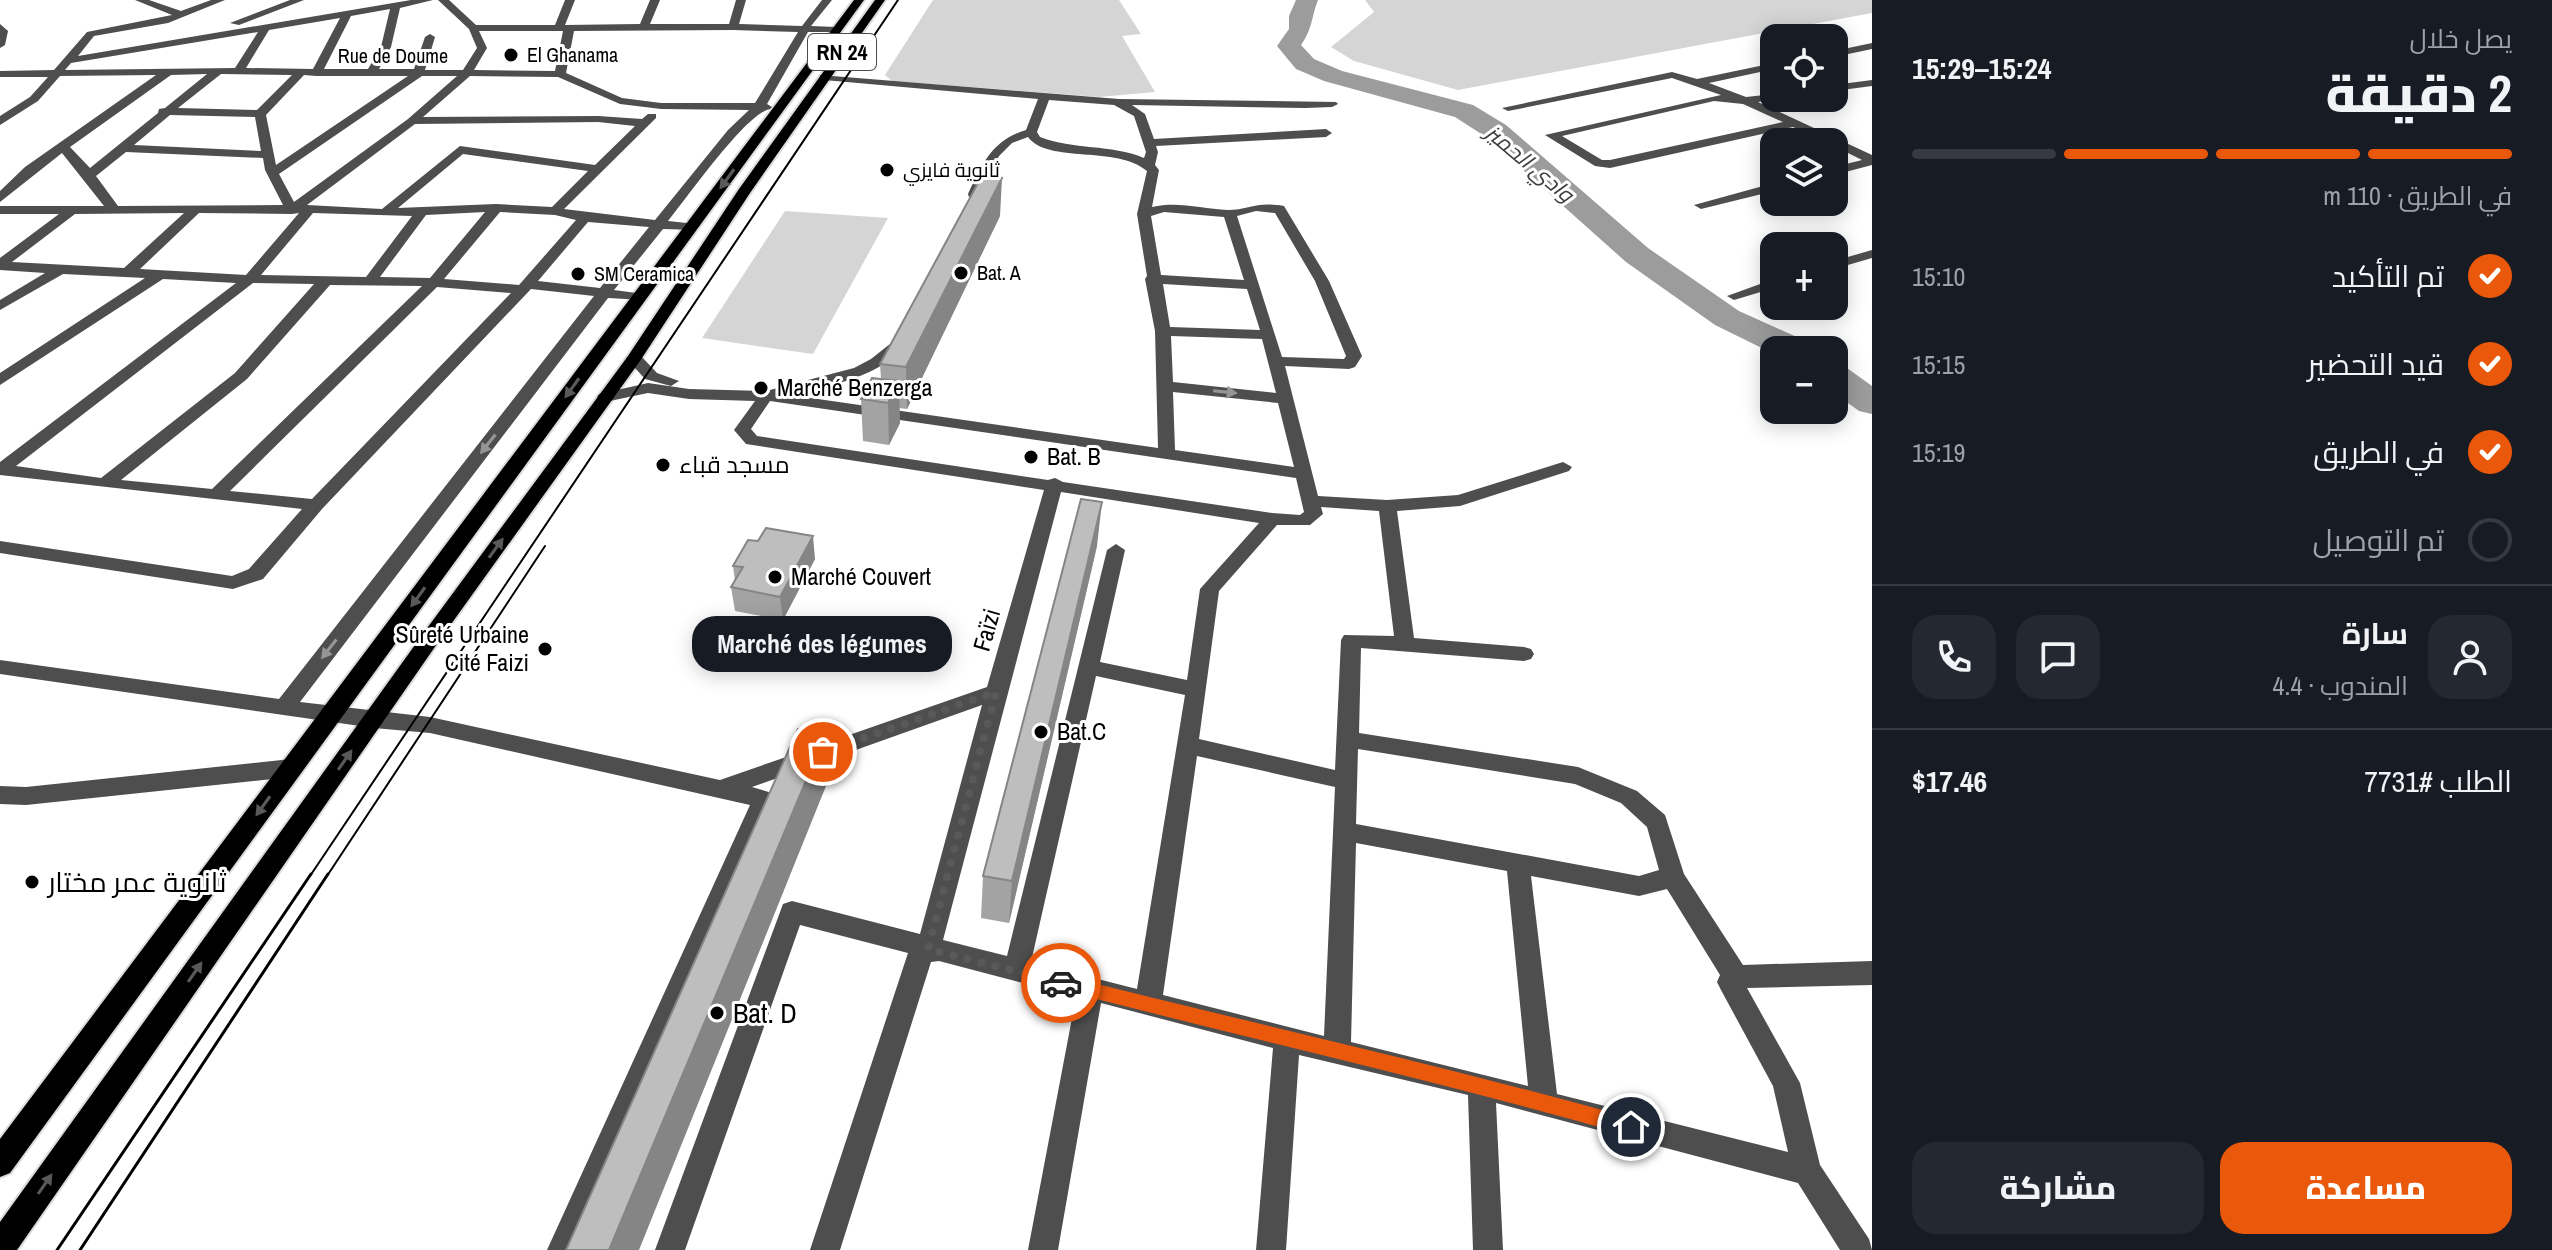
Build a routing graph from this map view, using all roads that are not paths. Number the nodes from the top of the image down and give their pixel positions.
1 (140, 0) edge
2 (220, 0) edge
3 (299, 0) edge
4 (428, 0) edge
5 (443, 0) edge
6 (570, 0) edge
7 (655, 0) edge
8 (741, 0) edge
9 (827, 0) edge
10 (859, 0) edge
11 (880, 0) edge
12 (395, 7) junction
13 (347, 14) junction
14 (182, 15) junction
15 (0, 27) edge
16 (564, 27) junction
17 (733, 27) junction
18 (265, 28) junction
19 (473, 28) junction
20 (644, 28) junction
21 (806, 30) junction
22 (836, 30) junction
23 (198, 36) junction
24 (430, 37) dead end
25 (0, 45) edge
26 (1872, 46) edge
27 (1848, 51) edge
28 (66, 61) junction
29 (1760, 69) edge
30 (169, 71) junction
31 (218, 71) junction
32 (238, 72) junction
33 (300, 73) junction
34 (316, 73) junction
35 (371, 73) junction
36 (0, 74) edge
37 (57, 74) junction
38 (418, 74) junction
39 (466, 74) junction
40 (560, 74) junction
41 (824, 77) junction
42 (1699, 82) junction
43 (1872, 83) edge
44 (1848, 86) edge
45 (1045, 96) junction
46 (1760, 99) edge
47 (1744, 101) junction
48 (1117, 102) junction
49 (1332, 104) dead end
50 (661, 106) junction
51 (1508, 108) dead end
52 (783, 109) junction
53 (163, 111) junction
54 (260, 114) junction
55 (0, 121) edge
56 (412, 121) junction
57 (645, 123) junction
58 (1793, 123) junction
59 (1031, 132) junction
60 (1326, 133) dead end
61 (1149, 143) junction
62 (64, 148) junction
63 (124, 148) junction
64 (268, 155) junction
65 (1872, 160) edge
66 (1149, 164) junction
67 (1848, 167) edge
68 (599, 169) junction
69 (273, 173) junction
70 (89, 175) junction
71 (1760, 190) edge
72 (0, 198) edge
73 (1701, 205) dead end
74 (496, 208) junction
75 (0, 210) edge
76 (72, 210) junction
77 (114, 210) junction
78 (195, 210) junction
79 (300, 210) junction
80 (423, 210) junction
81 (555, 211) junction
82 (385, 213) junction
83 (965, 213) edge
84 (1144, 214) junction
85 (1230, 214) junction
86 (585, 218) junction
87 (660, 224) junction
88 (691, 227) junction
89 (1872, 254) edge
90 (1848, 261) edge
91 (0, 265) edge
92 (62, 268) junction
93 (127, 273) junction
94 (159, 275) junction
95 (250, 279) junction
96 (1152, 279) junction
97 (326, 280) junction
98 (369, 282) junction
99 (434, 282) junction
100 (1252, 285) junction
101 (525, 287) junction
102 (1760, 288) edge
103 (604, 293) junction
104 (1734, 296) dead end
105 (639, 297) junction
106 (0, 306) edge
107 (911, 320) edge
108 (1163, 331) junction
109 (1269, 335) junction
110 (634, 358) junction
111 (1276, 361) junction
112 (0, 380) edge
113 (657, 384) junction
114 (803, 385) junction
115 (1166, 386) junction
116 (766, 396) junction
117 (605, 397) junction
118 (792, 399) junction
119 (1283, 399) junction
120 (1167, 454) junction
121 (1563, 467) dead end
122 (0, 470) edge
123 (1304, 474) junction
124 (1055, 483) junction
125 (105, 484) junction
126 (216, 495) junction
127 (1311, 501) junction
128 (316, 505) junction
129 (1387, 506) junction
130 (1272, 519) junction
131 (0, 547) edge
132 (1116, 550) dead end
133 (1405, 644) junction
134 (1524, 654) dead end
135 (0, 667) edge
136 (1087, 667) junction
137 (1196, 690) junction
138 (996, 692) junction
139 (285, 706) junction
140 (332, 714) junction
141 (374, 720) junction
142 (1347, 739) junction
143 (1188, 745) junction
144 (291, 768) junction
145 (1345, 781) junction
146 (719, 789) junction
147 (0, 795) edge
148 (1344, 831) junction
149 (1518, 863) junction
150 (1673, 877) junction
151 (928, 949) junction
152 (1016, 971) junction
153 (1872, 973) edge
154 (1736, 977) junction
155 (1090, 990) junction
156 (1148, 1005) junction
157 (1287, 1040) junction
158 (1337, 1052) junction
159 (1481, 1085) junction
160 (1544, 1104) junction
161 (0, 1163) edge
162 (1807, 1171) junction
163 (0, 1248) edge
164 (562, 1250) edge
165 (670, 1250) edge
166 (825, 1250) edge
167 (1043, 1250) edge
168 (1271, 1250) edge
169 (1488, 1250) edge
170 (1858, 1250) edge

1 - 14 street
2 - 14 street
3 - 23 street
4 - 12 street
5 - 19 street
6 - 16 street
7 - 20 street
8 - 17 street
9 - 21 street
10 - 22 main road, RN 24
11 - 41 main road, RN 24
12 - 13 street
12 - 35 street
13 - 18 street
13 - 34 street
14 - 28 street
15 - 25 street
16 - 19 street
16 - 20 street
16 - 40 street
17 - 20 street
17 - 21 street
18 - 23 street
18 - 32 street
19 - 39 street
21 - 22 street
21 - 52 street
22 - 52 main road, RN 24
23 - 28 street
24 - 38 street
26 - 27 street
28 - 37 street
29 - 42 street
30 - 31 street, Rue de Doume
30 - 37 street, Rue de Doume
30 - 62 street
31 - 32 street, Rue de Doume
31 - 53 street
32 - 33 street, Rue de Doume
33 - 34 street, Rue de Doume
33 - 54 street
34 - 35 street, Rue de Doume
35 - 38 street, Rue de Doume
36 - 37 street, Rue de Doume
37 - 55 street
38 - 39 street, Rue de Doume
38 - 69 street
39 - 40 street, Rue de Doume
39 - 56 street
40 - 50 street, Rue de Doume
41 - 45 street
41 - 52 main road, RN 24
42 - 47 street
42 - 51 street
43 - 44 street
45 - 48 street
45 - 59 street
46 - 47 street
47 - 58 street
47 - 58 street
48 - 49 street
48 - 61 street
50 - 52 street, Rue de Doume
50 - 57 street
52 - 87 street
52 -> 88 main road, RN 24
52 - 110 main road, RN 24
53 - 54 street
53 - 63 street
54 - 64 street
56 - 57 street
56 - 79 street
57 - 68 street
58 - 65 street
59 - 66 street
59 - 83 street
60 - 61 street
61 - 66 street
62 - 70 street
62 - 72 street
63 - 64 street
63 - 70 street
64 - 69 street
65 - 67 street
66 - 84 street
68 - 81 street
68 - 82 street
69 - 79 street
70 - 77 street
71 - 73 street
74 - 80 street
74 - 81 street
74 - 99 street
75 - 76 street
76 - 77 street
76 - 91 street
77 - 78 street
78 - 79 street
78 - 93 street
79 - 82 street
79 - 95 street
80 - 82 street
80 - 98 street
81 - 86 street
84 - 85 street
84 - 96 street
85 - 100 street
85 - 111 street
86 - 87 street
86 - 101 street
87 - 88 street
87 - 103 street
88 - 105 main road, RN 24
89 - 90 street
91 - 92 street
92 - 93 street
92 - 106 street
93 - 94 street
94 - 95 street
94 - 112 street
95 - 97 street
95 - 122 street
96 - 100 street
96 - 108 street
97 - 98 street
97 - 125 street
98 - 99 street
99 - 101 street
99 - 126 street
100 - 109 street
101 - 103 street
101 - 128 street
102 - 104 street
103 - 105 street
103 -> 139 street
105 -> 140 main road, RN 24
107 - 114 street
108 - 109 street
108 - 115 street
109 - 111 street
110 - 113 street
110 - 117 main road, RN 24
111 - 119 street
113 - 116 street
113 - 117 street
114 - 116 street
114 - 118 street
115 -> 119 street
115 - 120 street
116 - 118 street
116 - 124 street
141 -> 117 main road, RN 24
118 - 120 street
119 - 123 street
120 - 123 street
121 - 129 street
122 - 125 street
123 - 127 street
124 - 130 street
124 - 138 street, Faïzi
125 - 126 street
126 - 128 street
127 - 129 street
127 - 130 street
128 - 131 street
129 - 133 street
130 - 137 street
132 - 136 street
133 - 134 street
133 - 142 street
135 - 139 street
136 - 137 street
136 - 152 street
137 - 143 street
138 - 146 street
138 - 151 street, Faïzi
139 - 140 street
140 - 141 street
140 - 144 main road, RN 24
141 - 146 street
163 -> 141 main road, RN 24
142 - 145 street
142 - 150 street
143 - 145 street
143 - 156 street
144 - 147 street
144 -> 161 main road, RN 24
145 - 148 street
146 - 164 street
148 - 149 street
148 - 158 street
149 - 150 street
149 - 160 street
150 - 154 street
151 - 152 street
151 - 155 street
151 - 165 street
151 - 166 street, Faïzi
152 - 155 street
153 - 154 street
154 - 162 street
155 - 156 street
155 - 167 street
156 - 157 street
157 - 158 street
157 - 168 street
158 - 159 street
159 - 160 street
159 - 169 street
160 - 162 street
162 - 170 street

